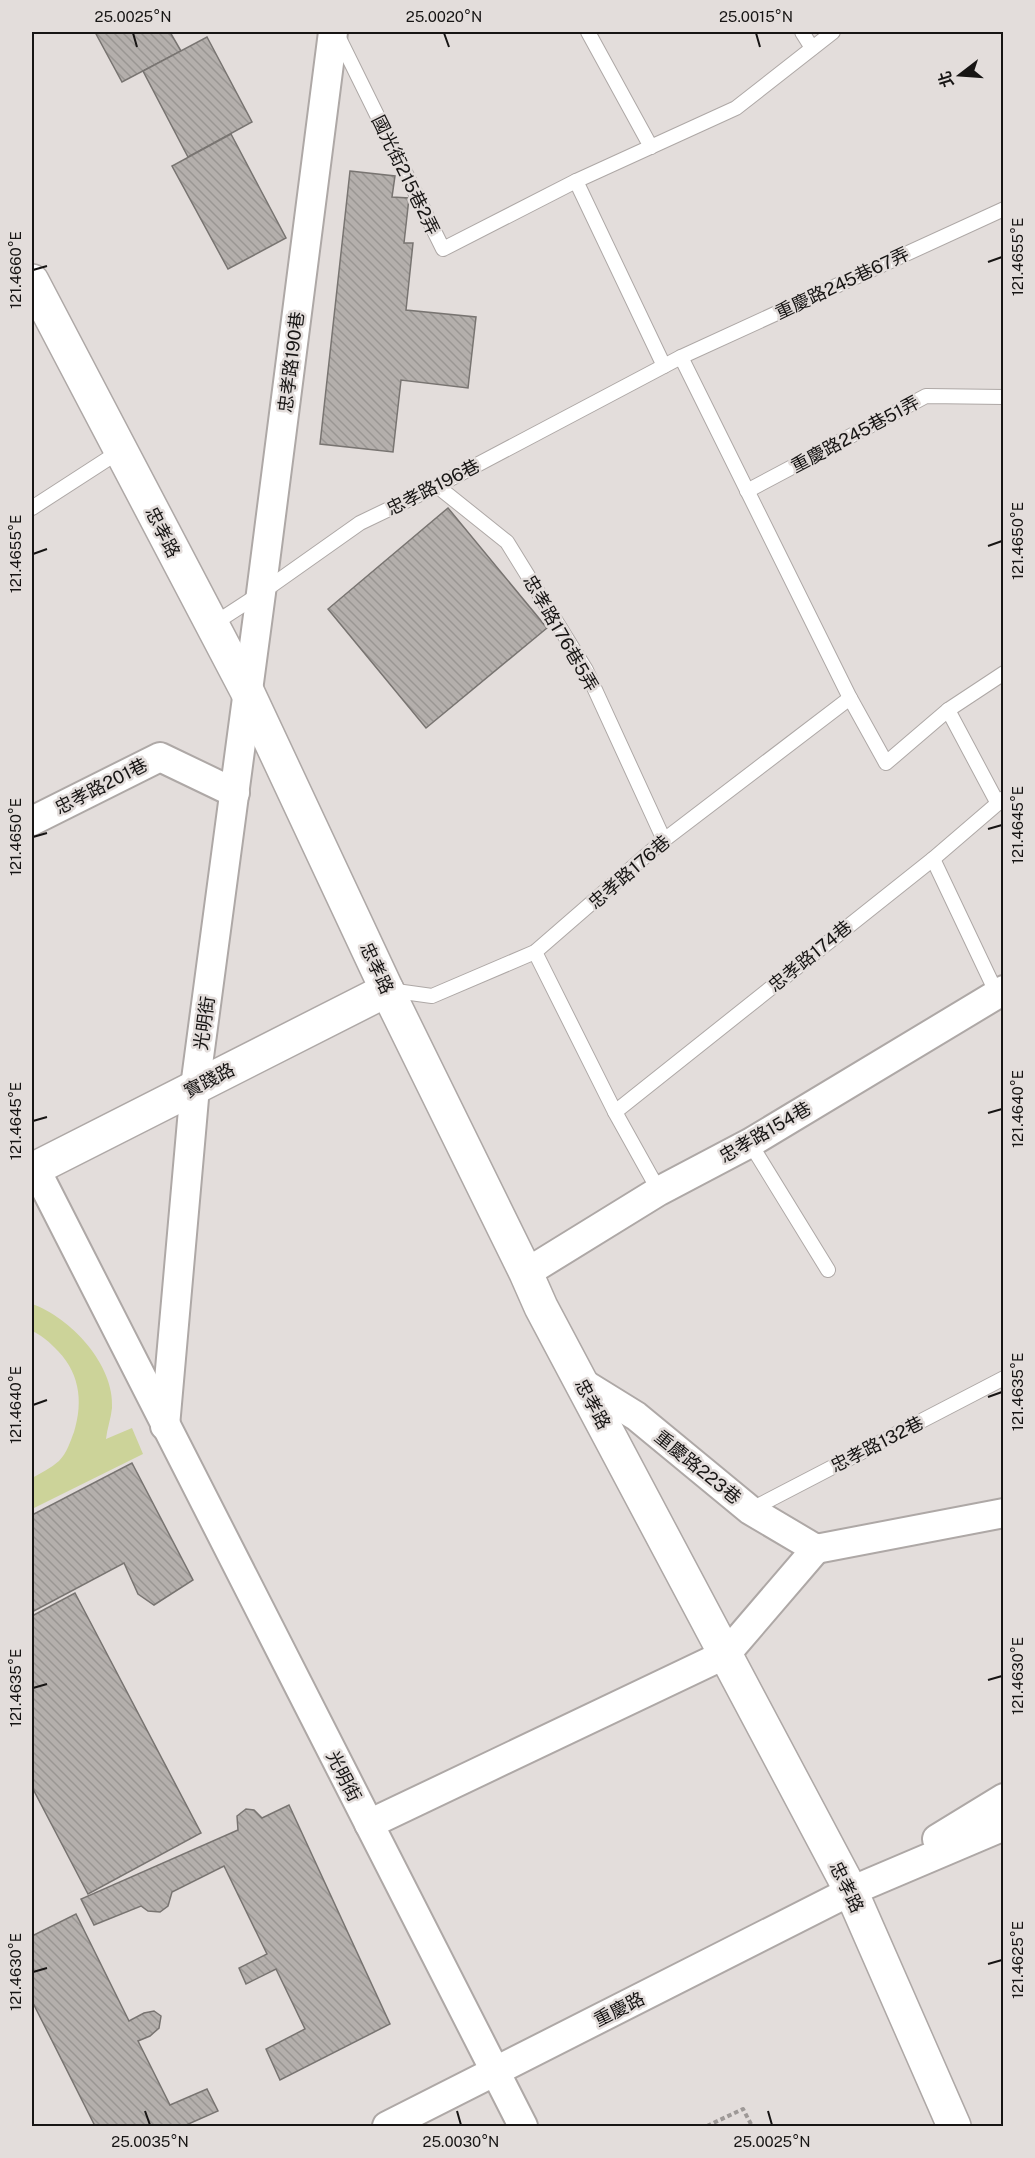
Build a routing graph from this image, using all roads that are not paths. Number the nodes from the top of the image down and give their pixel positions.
1 (334, 32) edge
2 (588, 32) edge
3 (802, 32) edge
4 (833, 32) edge
5 (812, 48) junction
6 (651, 147) junction
7 (576, 181) junction
8 (1004, 209) edge
9 (32, 281) edge
10 (681, 357) junction
11 (664, 366) junction
12 (1004, 397) edge
13 (121, 450) junction
14 (436, 486) junction
15 (747, 491) junction
16 (32, 508) edge
17 (261, 593) junction
18 (212, 625) junction
19 (1004, 673) edge
20 (248, 693) junction
21 (850, 698) junction
22 (948, 710) junction
23 (235, 793) junction
24 (1000, 800) edge
25 (32, 821) edge
26 (664, 840) junction
27 (933, 859) junction
28 (535, 952) junction
29 (387, 990) junction
30 (1000, 992) edge
31 (195, 1087) junction
32 (615, 1112) junction
33 (750, 1143) junction
34 (33, 1169) edge
35 (659, 1191) junction
36 (828, 1270) dead end
37 (526, 1273) junction
38 (1004, 1378) edge
39 (581, 1382) junction
40 (165, 1426) junction
41 (750, 1510) junction
42 (1004, 1513) edge
43 (816, 1549) junction
44 (726, 1654) junction
45 (1004, 1798) edge
46 (369, 1824) junction
47 (1004, 1826) edge
48 (851, 1891) junction
49 (495, 2072) junction
50 (387, 2127) edge
51 (523, 2127) edge
52 (954, 2127) edge

1 - 7 lane, 國光街215巷2弄
1 - 17 street, 忠孝路190巷
2 - 6 lane
3 - 5 lane
4 - 5 lane
5 - 6 lane
6 - 7 lane
7 - 11 lane
8 - 10 lane, 重慶路245巷67弄
9 - 13 street, 忠孝路
10 - 11 lane, 忠孝路196巷
10 - 15 lane
11 - 14 lane, 忠孝路196巷
12 - 15 lane, 重慶路245巷51弄
13 - 16 lane
13 - 18 street, 忠孝路
14 - 17 lane, 忠孝路196巷
14 - 26 lane, 忠孝路176巷5弄
15 - 21 lane
17 - 18 lane, 忠孝路196巷
17 - 20 street, 忠孝路190巷
18 - 20 street, 忠孝路
19 - 22 lane
20 - 23 street, 光明街
20 - 29 street, 忠孝路
21 - 22 lane
21 - 26 lane, 忠孝路176巷
22 - 24 lane
23 - 25 street, 忠孝路201巷
23 - 31 street, 光明街
24 - 27 lane, 忠孝路174巷
26 - 28 lane, 忠孝路176巷
27 - 30 lane
27 - 32 lane, 忠孝路174巷
28 - 29 lane, 忠孝路176巷
28 - 32 lane
29 - 31 street, 實踐路
29 - 37 street, 忠孝路
30 - 33 street, 忠孝路154巷
31 - 34 street, 實踐路
31 - 40 street, 光明街
32 - 35 lane
33 - 35 street, 忠孝路154巷
33 - 36 lane
34 - 40 street, 光明街
35 - 37 street, 忠孝路154巷
37 - 39 street, 忠孝路
38 - 41 lane, 忠孝路132巷
39 - 41 street, 重慶路223巷
39 - 44 street, 忠孝路
40 - 46 street, 光明街
41 - 43 street, 重慶路223巷
42 - 43 street
43 - 44 street
44 - 46 street
44 - 48 street, 忠孝路
45 - 48 street, 重慶路
46 - 49 street, 光明街
47 - 48 street, 重慶路
48 - 49 street, 重慶路
48 - 52 street, 忠孝路
49 - 50 street, 重慶路
49 - 51 street, 光明街

